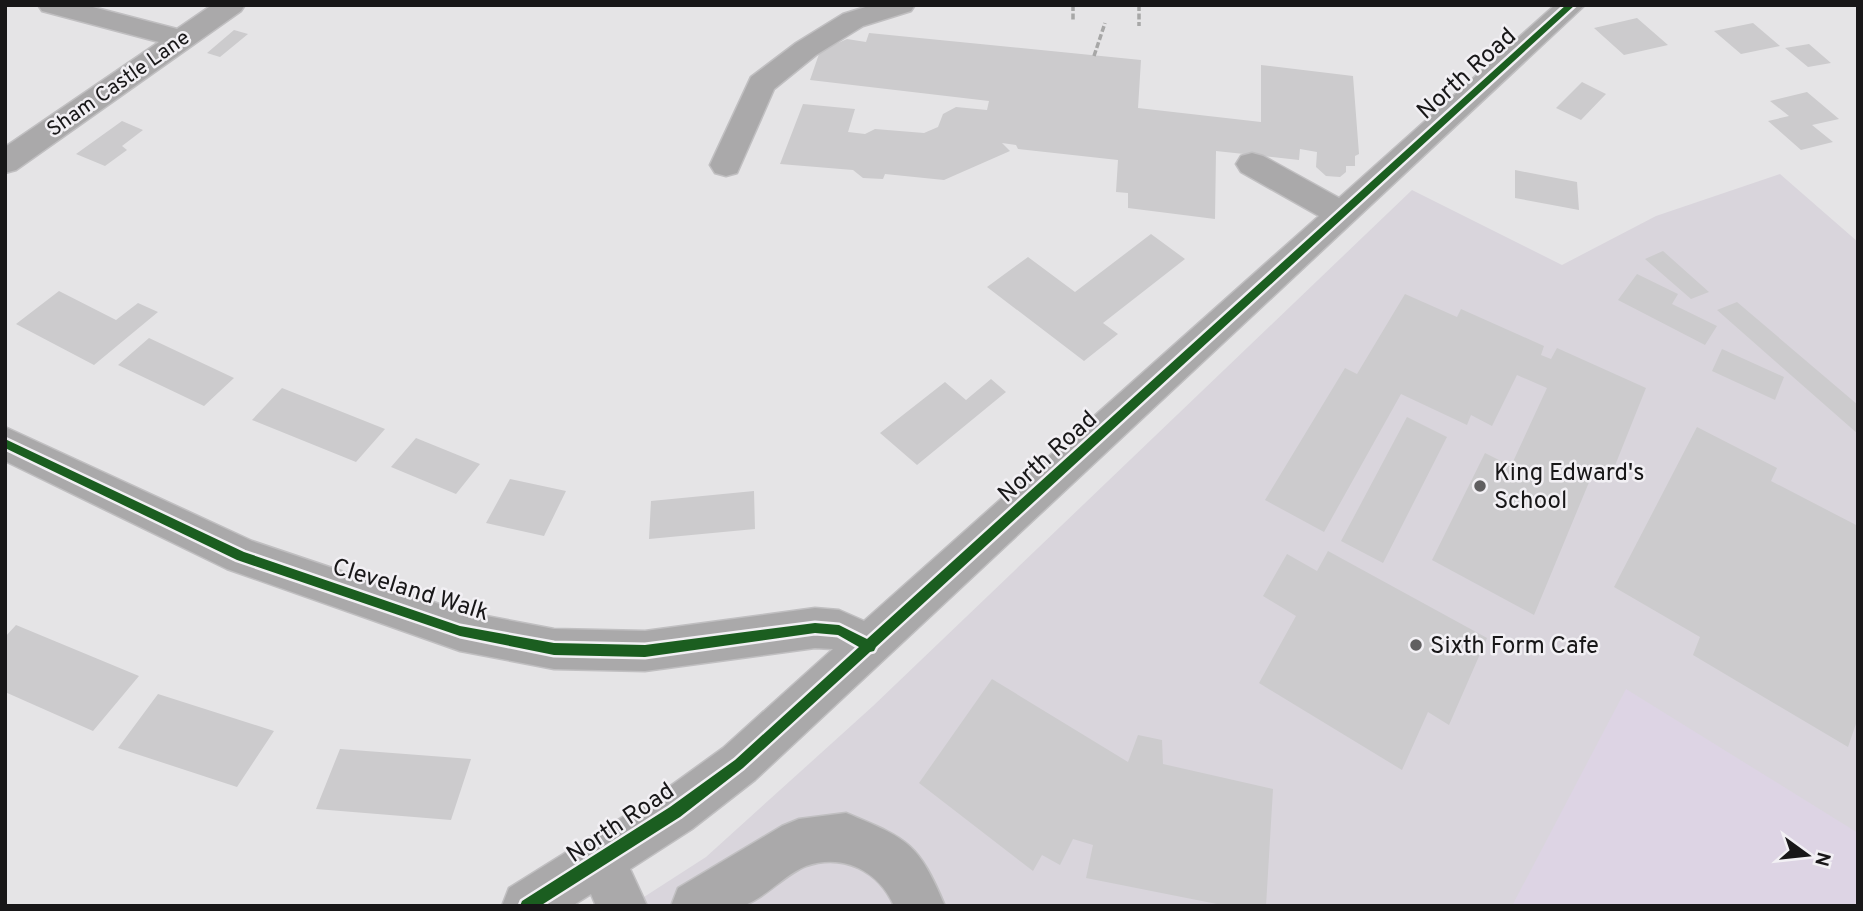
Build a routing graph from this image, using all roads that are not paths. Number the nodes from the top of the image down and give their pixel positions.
1 (52, 5) edge
2 (231, 5) edge
3 (901, 5) edge
4 (1571, 5) edge
5 (181, 39) junction
6 (5, 162) edge
7 (1251, 164) dead end
8 (726, 165) dead end
9 (1342, 214) junction
10 (5, 443) edge
11 (870, 647) junction
12 (601, 862) junction
13 (527, 906) edge
14 (622, 906) edge
15 (696, 906) edge
16 (920, 906) edge

1 - 5 street
2 - 5 street, Sham Castle Lane
3 - 8 street
4 - 9 street, North Road
5 - 6 street, Sham Castle Lane
7 - 9 street
9 - 11 street, North Road
10 - 11 street, Cleveland Walk
11 - 12 street, North Road
12 - 13 street, North Road
12 - 14 street
15 - 16 street

